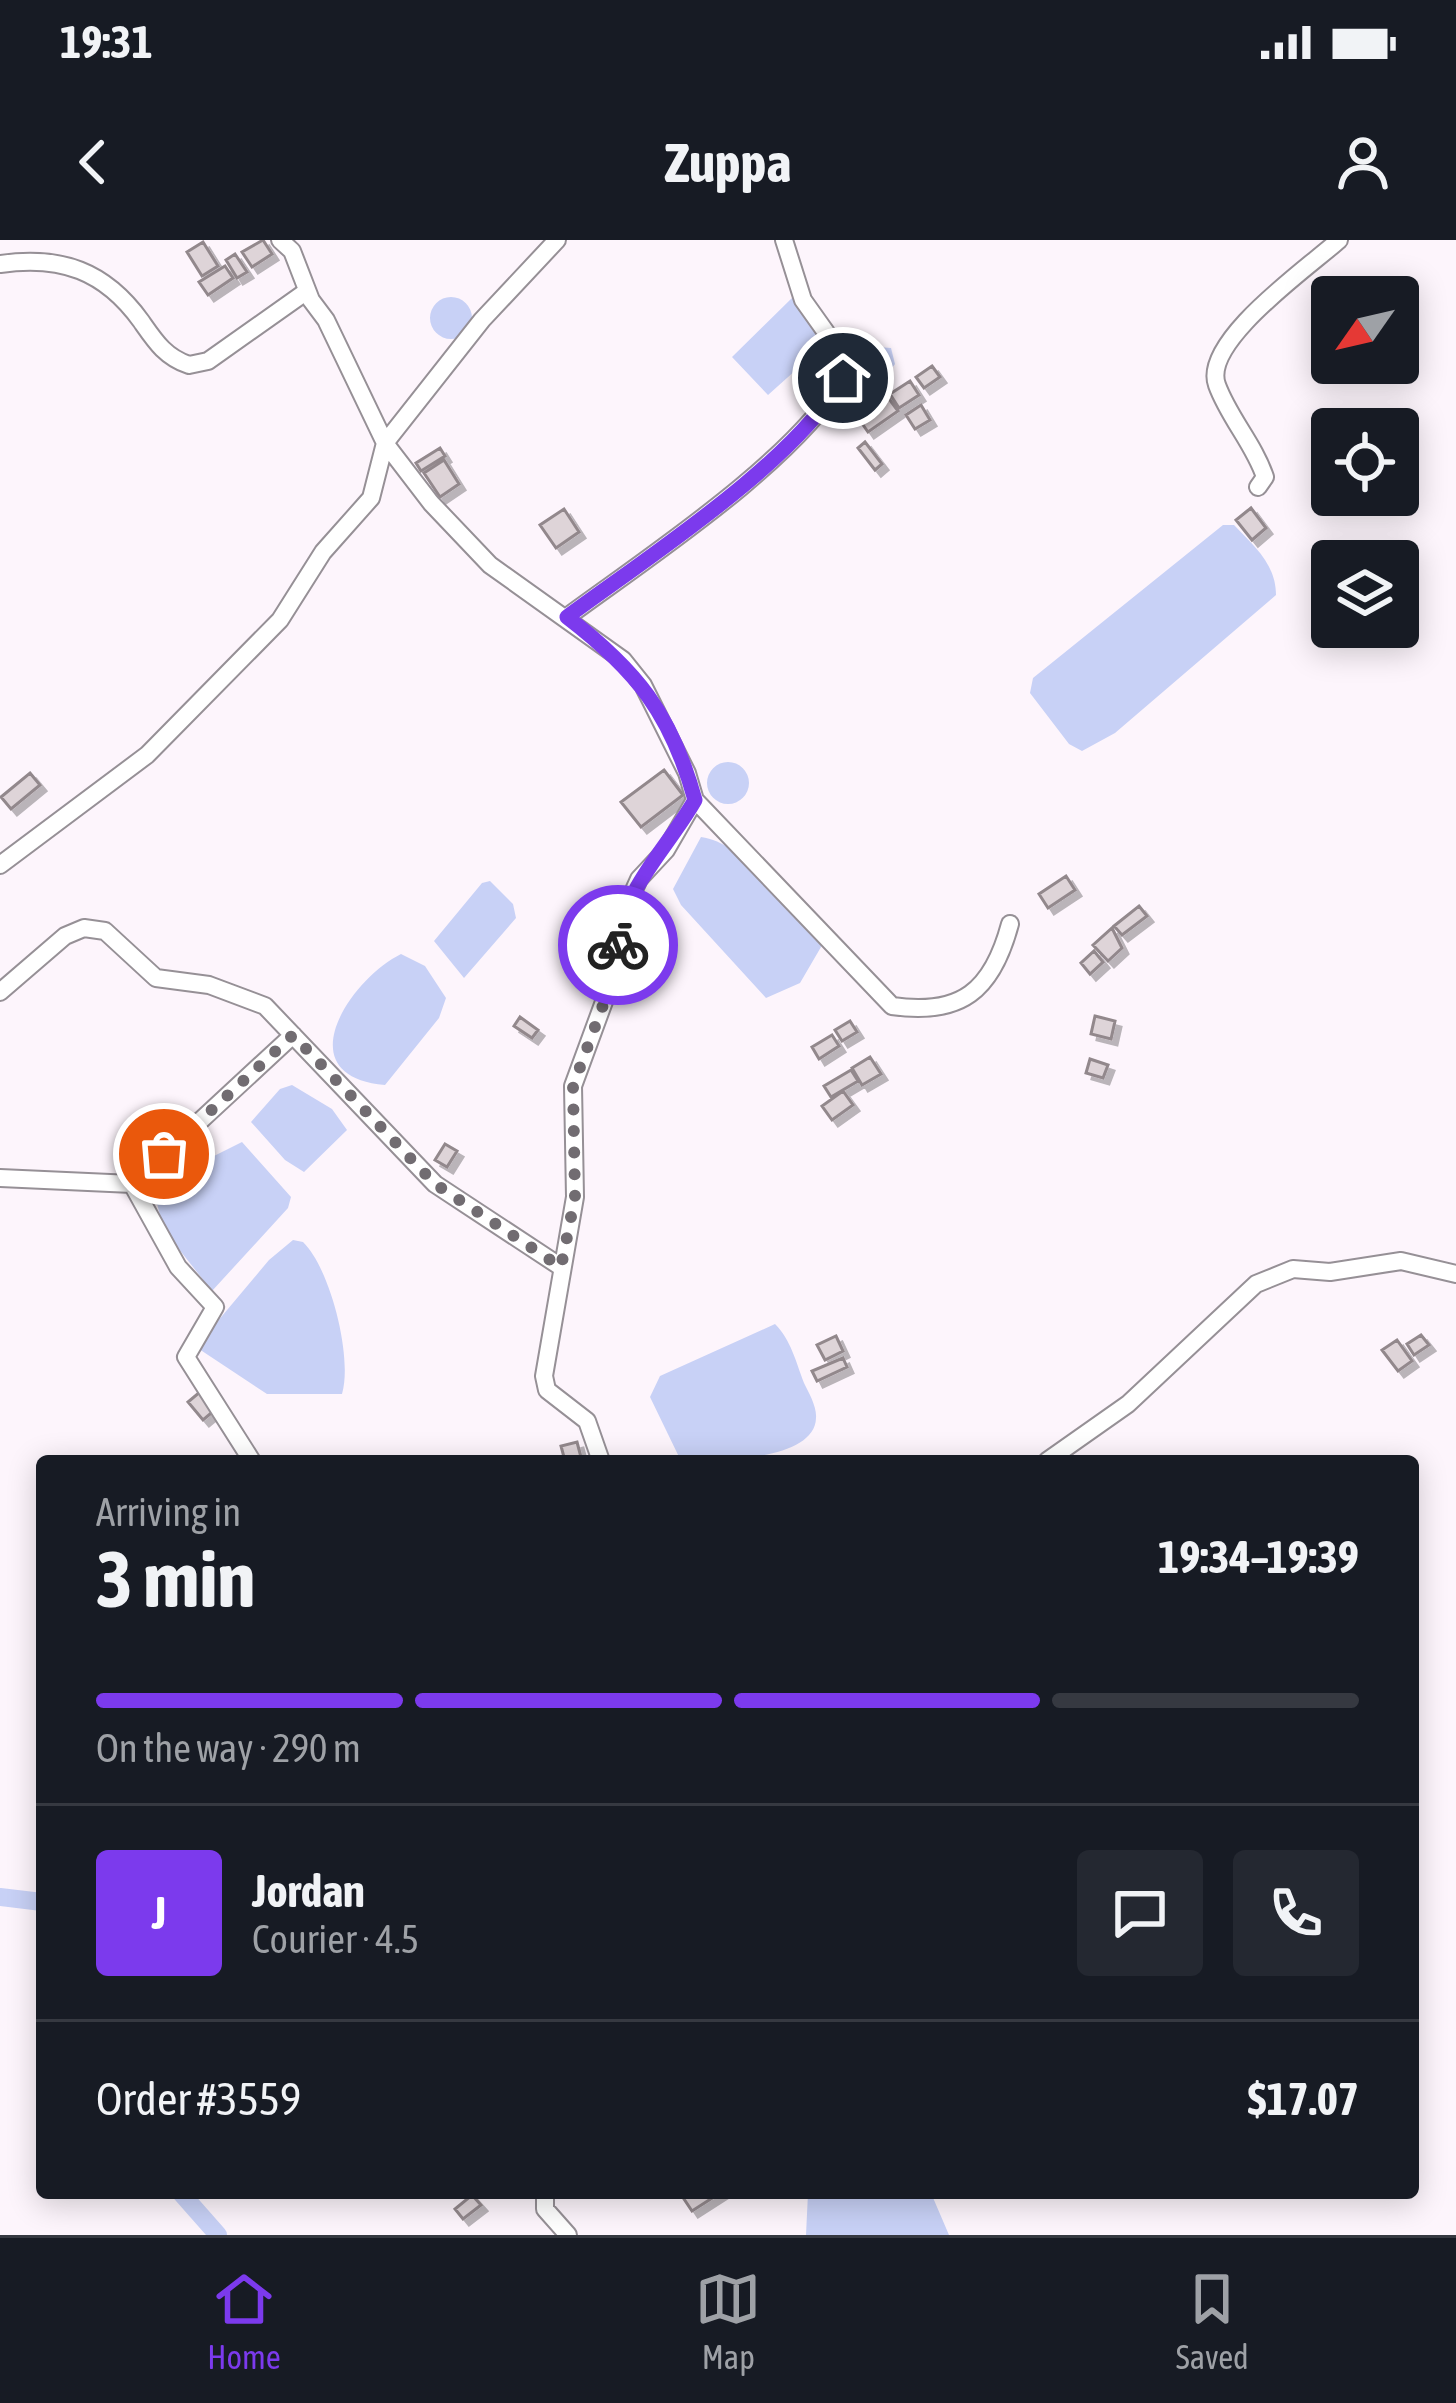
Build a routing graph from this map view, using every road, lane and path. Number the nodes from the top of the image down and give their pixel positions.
1 (280, 240) edge
2 (557, 240) edge
3 (784, 240) edge
4 (1339, 240) edge
5 (0, 264) edge
6 (308, 292) junction
7 (386, 443) junction
8 (1258, 487) dead end
9 (567, 617) junction
10 (695, 800) junction
11 (0, 865) edge
12 (1010, 924) dead end
13 (0, 992) edge
14 (293, 1035) junction
15 (0, 1178) edge
16 (132, 1184) junction
17 (561, 1267) junction
18 (1456, 1274) edge
19 (248, 1455) edge
20 (599, 1455) edge
21 (1056, 1455) edge
22 (545, 2199) edge
23 (568, 2235) edge

1 - 6 street
2 - 7 street
3 - 9 street
4 - 8 street
5 - 6 street
6 - 7 street
7 - 9 street
7 - 11 street
9 - 10 street
10 - 12 street
10 - 17 street
13 - 14 street
14 - 16 street
14 - 17 street
15 - 16 street
16 - 19 street
17 - 20 street
18 - 21 street
22 - 23 street

